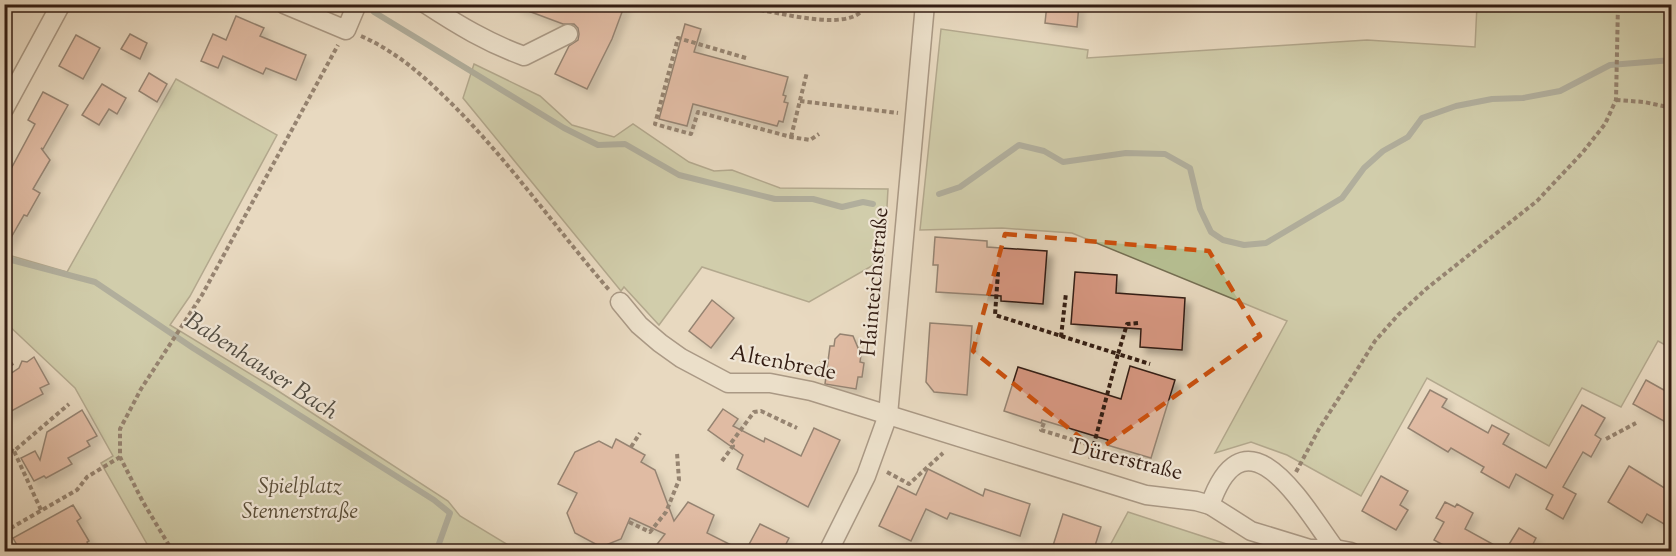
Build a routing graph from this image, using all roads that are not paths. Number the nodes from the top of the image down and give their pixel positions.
1 (61, 4) edge
2 (284, 4) edge
3 (357, 4) edge
4 (426, 4) edge
5 (925, 4) edge
6 (568, 34) dead end
7 (4, 109) edge
8 (620, 302) road end
9 (888, 415) junction
10 (1210, 505) junction
11 (1343, 550) edge
12 (828, 552) edge

1 - 7 street
2 - 3 street
4 - 6 street
5 - 9 street, Hainteichstraße
8 - 9 street, Altenbrede
9 - 10 street, Dürerstraße
9 - 12 street, Hainteichstraße
10 - 11 street, Dürerstraße
10 - 11 street

